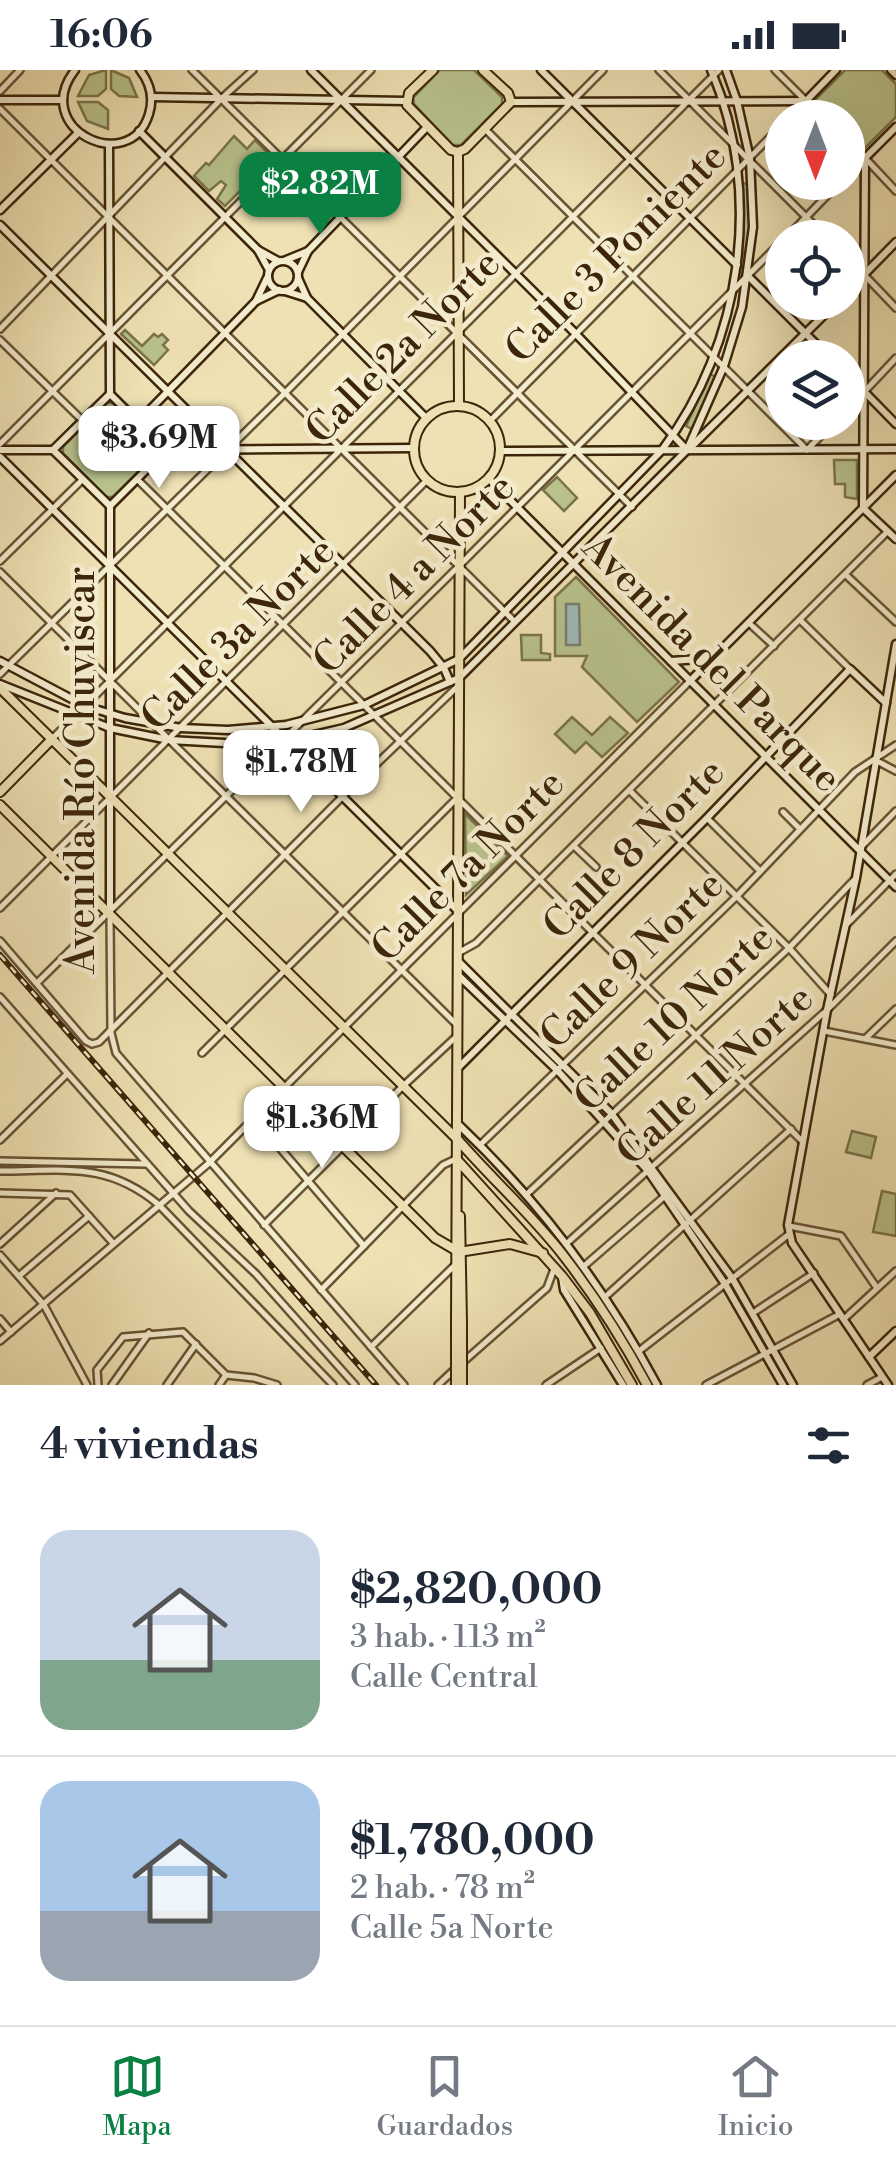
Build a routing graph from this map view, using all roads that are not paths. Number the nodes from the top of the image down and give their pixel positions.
1 (20, 70) edge
2 (75, 70) edge
3 (140, 70) edge
4 (192, 70) edge
5 (253, 70) edge
6 (311, 70) edge
7 (371, 70) edge
8 (541, 70) edge
9 (603, 70) edge
10 (659, 70) edge
11 (775, 70) edge
12 (836, 70) edge
13 (429, 71) edge
14 (485, 71) edge
15 (717, 72) edge
16 (0, 91) edge
17 (152, 98) junction
18 (222, 98) junction
19 (0, 100) edge
20 (63, 100) junction
21 (341, 100) junction
22 (805, 100) edge
23 (807, 100) edge
24 (406, 101) junction
25 (689, 101) junction
26 (721, 101) junction
27 (737, 101) junction
28 (765, 101) edge
29 (511, 102) junction
30 (573, 102) junction
31 (0, 109) edge
32 (427, 127) junction
33 (896, 127) edge
34 (486, 129) junction
35 (139, 131) junction
36 (78, 133) junction
37 (765, 143) edge
38 (109, 144) junction
39 (733, 145) junction
40 (458, 152) junction
41 (166, 158) junction
42 (398, 158) junction
43 (514, 158) junction
44 (865, 158) joint
45 (630, 159) junction
46 (750, 159) junction
47 (51, 160) junction
48 (282, 160) junction
49 (738, 171) junction
50 (896, 191) edge
51 (822, 200) edge
52 (0, 210) edge
53 (225, 216) junction
54 (806, 216) junction
55 (109, 217) junction
56 (458, 217) junction
57 (340, 218) junction
58 (572, 218) junction
59 (690, 218) junction
60 (802, 220) edge
61 (810, 220) edge
62 (0, 225) edge
63 (896, 242) edge
64 (258, 250) junction
65 (308, 250) junction
66 (765, 259) edge
67 (282, 261) junction
68 (738, 266) junction
69 (268, 273) junction
70 (166, 274) junction
71 (865, 274) edge
72 (514, 275) junction
73 (632, 275) junction
74 (298, 276) junction
75 (399, 276) junction
76 (748, 276) junction
77 (865, 276) edge
78 (52, 278) junction
79 (281, 290) junction
80 (735, 290) junction
81 (307, 298) junction
82 (256, 301) junction
83 (896, 308) edge
84 (819, 320) edge
85 (0, 329) edge
86 (225, 333) junction
87 (341, 333) junction
88 (458, 333) junction
89 (575, 333) junction
90 (110, 334) junction
91 (690, 334) junction
92 (806, 334) junction
93 (0, 340) edge
94 (812, 340) edge
95 (713, 357) junction
96 (896, 358) edge
97 (724, 366) junction
98 (52, 390) junction
99 (399, 390) junction
100 (748, 390) junction
101 (865, 391) edge
102 (633, 392) junction
103 (167, 393) junction
104 (285, 393) junction
105 (517, 393) junction
106 (865, 393) edge
107 (110, 394) junction
108 (459, 406) junction
109 (427, 419) junction
110 (83, 421) junction
111 (490, 421) junction
112 (138, 422) junction
113 (896, 424) edge
114 (674, 434) junction
115 (817, 440) edge
116 (864, 440) edge
117 (340, 448) junction
118 (414, 448) junction
119 (225, 449) junction
120 (864, 449) junction
121 (896, 449) edge
122 (0, 450) edge
123 (53, 450) junction
124 (166, 450) junction
125 (662, 450) junction
126 (687, 450) junction
127 (807, 450) junction
128 (500, 451) junction
129 (574, 451) junction
130 (896, 475) edge
131 (82, 479) junction
132 (489, 479) junction
133 (137, 480) junction
134 (428, 480) junction
135 (460, 492) junction
136 (620, 496) junction
137 (110, 506) junction
138 (286, 507) junction
139 (632, 507) junction
140 (53, 508) junction
141 (400, 508) junction
142 (517, 508) junction
143 (864, 508) junction
144 (166, 509) junction
145 (888, 531) junction
146 (896, 539) edge
147 (563, 555) junction
148 (0, 561) edge
149 (110, 565) junction
150 (574, 565) junction
151 (342, 566) junction
152 (460, 566) junction
153 (225, 567) junction
154 (0, 572) edge
155 (846, 575) junction
156 (506, 614) junction
157 (800, 620) junction
158 (169, 622) junction
159 (896, 622) edge
160 (749, 623) junction
161 (52, 624) junction
162 (402, 624) junction
163 (517, 624) junction
164 (284, 625) junction
165 (896, 644) edge
166 (774, 646) junction
167 (714, 658) junction
168 (0, 660) edge
169 (459, 660) junction
170 (670, 661) junction
171 (8, 666) junction
172 (444, 668) junction
173 (850, 669) junction
174 (0, 674) edge
175 (110, 680) junction
176 (228, 681) junction
177 (456, 682) junction
178 (690, 682) junction
179 (342, 683) junction
180 (893, 684) edge
181 (0, 686) edge
182 (887, 704) junction
183 (364, 705) junction
184 (714, 705) junction
185 (85, 706) junction
186 (110, 714) junction
187 (74, 716) junction
188 (376, 716) junction
189 (150, 723) junction
190 (302, 724) junction
191 (272, 727) junction
192 (110, 728) junction
193 (181, 728) junction
194 (52, 739) junction
195 (169, 740) junction
196 (283, 740) junction
197 (400, 741) junction
198 (896, 745) edge
199 (765, 756) junction
200 (878, 758) junction
201 (896, 771) edge
202 (630, 791) junction
203 (0, 792) edge
204 (227, 796) junction
205 (459, 796) junction
206 (110, 798) junction
207 (342, 798) junction
208 (0, 806) edge
209 (818, 809) junction
210 (896, 811) edge
211 (783, 812) dead end
212 (707, 818) junction
213 (800, 828) junction
214 (683, 842) junction
215 (574, 847) junction
216 (858, 849) junction
217 (168, 854) junction
218 (516, 856) junction
219 (52, 857) junction
220 (284, 857) junction
221 (401, 857) junction
222 (596, 867) dead end
223 (760, 872) junction
224 (856, 878) junction
225 (540, 880) junction
226 (894, 880) edge
227 (736, 896) junction
228 (0, 908) edge
229 (458, 912) junction
230 (110, 914) junction
231 (226, 914) junction
232 (343, 915) junction
233 (846, 925) junction
234 (592, 931) junction
235 (896, 940) edge
236 (0, 941) edge
237 (788, 948) junction
238 (458, 957) junction
239 (401, 970) junction
240 (286, 971) junction
241 (170, 973) junction
242 (458, 975) junction
243 (37, 984) junction
244 (644, 984) junction
245 (831, 996) junction
246 (0, 997) edge
247 (827, 1010) junction
248 (896, 1010) edge
249 (513, 1012) junction
250 (506, 1019) junction
251 (342, 1028) junction
252 (226, 1030) junction
253 (458, 1031) junction
254 (824, 1031) junction
255 (112, 1033) junction
256 (696, 1034) junction
257 (866, 1038) junction
258 (896, 1045) edge
259 (202, 1053) dead end
260 (564, 1062) junction
261 (458, 1068) junction
262 (556, 1070) junction
263 (68, 1074) junction
264 (746, 1084) junction
265 (402, 1087) junction
266 (285, 1088) junction
267 (611, 1113) junction
268 (254, 1118) junction
269 (604, 1120) junction
270 (458, 1124) junction
271 (791, 1129) junction
272 (0, 1140) edge
273 (458, 1140) junction
274 (804, 1142) junction
275 (480, 1145) junction
276 (343, 1146) junction
277 (458, 1158) junction
278 (0, 1161) edge
279 (209, 1163) junction
280 (146, 1164) junction
281 (651, 1168) junction
282 (0, 1171) edge
283 (307, 1182) junction
284 (0, 1193) edge
285 (56, 1193) junction
286 (174, 1194) junction
287 (526, 1194) junction
288 (666, 1195) junction
289 (159, 1205) junction
290 (403, 1206) junction
291 (89, 1216) junction
292 (689, 1224) junction
293 (264, 1225) junction
294 (788, 1226) junction
295 (788, 1235) junction
296 (112, 1243) junction
297 (0, 1244) edge
298 (566, 1244) junction
299 (364, 1246) junction
300 (459, 1251) junction
301 (543, 1254) junction
302 (0, 1255) edge
303 (454, 1266) junction
304 (554, 1266) junction
305 (583, 1267) junction
306 (896, 1271) edge
307 (814, 1274) junction
308 (19, 1276) junction
309 (562, 1276) junction
310 (728, 1281) junction
311 (877, 1288) junction
312 (320, 1290) junction
313 (606, 1297) junction
314 (44, 1306) junction
315 (753, 1313) junction
316 (842, 1316) junction
317 (0, 1319) edge
318 (459, 1322) junction
319 (896, 1330) edge
320 (11, 1332) junction
321 (149, 1333) junction
322 (0, 1340) edge
323 (196, 1344) junction
324 (372, 1347) junction
325 (601, 1348) junction
326 (639, 1351) junction
327 (769, 1352) junction
328 (869, 1358) junction
329 (226, 1375) junction
330 (647, 1379) edge
331 (885, 1381) edge
332 (87, 1385) edge
333 (98, 1385) edge
334 (112, 1385) edge
335 (167, 1385) edge
336 (218, 1385) edge
337 (276, 1385) edge
338 (333, 1385) edge
339 (355, 1385) edge
340 (404, 1385) edge
341 (438, 1385) edge
342 (459, 1385) edge
343 (546, 1385) edge
344 (623, 1385) edge
345 (632, 1385) edge
346 (657, 1385) edge
347 (706, 1385) edge
348 (783, 1385) edge
349 (793, 1385) edge
350 (867, 1385) edge

1 - 16 street
2 - 20 main road
3 - 17 main road
4 - 18 street
5 - 18 street
6 - 21 main road
7 - 21 street
8 - 30 main road
9 - 30 street
10 - 25 street
11 - 22 street
12 - 23 main road
13 - 24 main road
14 - 29 main road
15 - 25 street, Calle 2a Norte
15 - 26 main road
15 - 27 main road
17 - 18 main road
17 - 35 main road
18 - 21 main road
18 - 41 street
18 - 48 street
19 - 20 main road
20 - 36 main road
21 - 24 main road
21 - 42 main road
21 - 48 street
24 - 32 main road
25 - 26 main road
25 - 30 main road
25 - 39 street
25 - 45 street, Calle 2a Norte
26 - 27 main road
26 - 39 main road
27 - 28 main road
27 - 46 main road
29 - 30 main road
29 - 34 main road
30 - 43 street
30 - 45 main road
31 - 47 street
32 - 40 main road
32 - 42 main road
33 - 44 main road
34 - 40 main road
34 - 43 street
35 - 38 main road
35 - 41 main road
36 - 38 main road
36 - 47 main road
37 - 46 street, Calle 3 Poniente
38 - 55 main road
39 - 46 street
39 - 49 main road
40 - 56 main road
41 - 53 main road
41 - 55 street
42 - 56 main road
42 - 57 main road
43 - 56 street
43 - 58 street
44 - 50 street
45 - 58 street, Calle 2a Norte
45 - 59 main road
46 - 49 street, Calle 3 Poniente
46 - 54 street
46 - 76 main road
47 - 52 main road
47 - 55 street
48 - 53 street
48 - 57 street
49 - 59 street, Calle 3 Poniente
49 - 68 main road
51 - 54 street, Calle 4 a Norte
53 - 64 main road
53 - 70 street
54 - 60 street, Calle 4 a Norte
54 - 61 street
55 - 70 street
55 - 78 street
55 - 90 main road
56 - 72 main road
56 - 75 street
56 - 88 main road
57 - 65 main road
57 - 75 street
58 - 72 street, Calle 2a Norte
58 - 73 street
59 - 68 main road
59 - 73 street, Calle 3 Poniente
62 - 78 main road
63 - 71 main road
64 - 67 main road
64 - 69 main road
65 - 67 main road
65 - 74 main road
66 - 76 street, Calle 4 a Norte
67 - 69 main road
67 - 74 main road
68 - 76 main road
68 - 80 main road
69 - 79 main road
69 - 82 main road
70 - 86 street
70 - 90 street
72 - 88 street, Calle 2a Norte
72 - 89 main road
73 - 89 street, Calle 3 Poniente
73 - 91 street
74 - 79 main road
74 - 81 main road
75 - 87 street
75 - 88 street
76 - 80 street, Calle 4 a Norte
76 - 92 main road
76 - 97 main road
77 - 83 street
78 - 85 street
78 - 90 main road
79 - 81 main road
79 - 82 main road
80 - 91 street, Calle 4 a Norte
80 - 95 main road
81 - 87 main road
82 - 86 main road
84 - 92 main road
86 - 103 main road
86 - 104 street
87 - 99 main road
87 - 104 street
88 - 99 street, Calle 2a Norte
88 - 105 street
88 - 108 main road
89 - 102 main road
89 - 105 street, Calle 3 Poniente
90 - 98 street
90 - 103 main road
90 - 107 main road
91 - 95 street
91 - 102 street, Calle 4 a Norte
92 - 94 main road
92 - 100 main road
93 - 98 street
95 - 97 street
95 - 114 main road
96 - 101 street
97 - 100 street
97 - 126 main road
98 - 110 street
98 - 122 street
99 - 109 main road
99 - 117 street, Calle 2a Norte
100 - 126 main road
100 - 127 street
102 - 114 main road
102 - 129 street, Calle 4 a Norte
103 - 112 main road
103 - 119 main road
104 - 117 street
104 - 119 street
105 - 111 street, Calle 3 Poniente
105 - 129 street
106 - 113 main road
107 - 110 main road
107 - 112 main road
108 - 109 main road
108 - 111 main road
109 - 118 main road
110 - 123 main road
111 - 128 main road
112 - 124 main road
114 - 125 main road
114 - 126 main road
115 - 127 street
116 - 120 main road
117 - 118 main road
117 - 119 main road
117 - 138 street, Calle 2a Norte
117 - 141 street
118 - 134 main road
119 - 124 main road
119 - 138 main road
119 - 144 street
120 - 121 main road
120 - 127 main road
120 - 143 main road
122 - 123 main road
122 - 140 main road
123 - 131 main road
124 - 133 main road
125 - 126 main road
125 - 129 main road
125 - 136 main road
126 - 127 main road
126 - 139 main road
128 - 129 main road
128 - 132 main road
129 - 136 street
129 - 142 street, Calle 4 a Norte
130 - 143 main road
131 - 137 main road
131 - 140 street
132 - 135 main road
132 - 142 main road, Avenida del Parque
133 - 137 main road
133 - 144 street
134 - 135 main road
134 - 141 street, Calle 3a Norte
135 - 152 main road
136 - 139 street
136 - 147 main road
137 - 149 main road, Avenida Río Chuviscar
138 - 151 main road
138 - 153 street, Calle 2a Norte
139 - 150 main road
140 - 148 street
140 - 149 main road
141 - 151 street, Calle 3a Norte
141 - 152 street
142 - 147 main road, Avenida del Parque
142 - 152 street, Calle 4 a Norte
143 - 145 main road
143 - 160 main road
144 - 149 street
144 - 153 street
145 - 146 main road
145 - 155 street
147 - 150 main road, Avenida del Parque
147 - 156 main road
149 - 158 main road
149 - 161 street
149 - 175 main road, Avenida Río Chuviscar
150 - 163 main road
150 - 170 main road, Avenida del Parque
151 - 162 main road
151 - 164 street, Calle 3a Norte
152 - 156 street
152 - 162 street, Calle 4 a Norte
152 - 169 main road
153 - 158 street, Calle 2a Norte
153 - 164 street
154 - 161 street
155 - 157 street
155 - 159 street
156 - 163 street
156 - 169 main road
157 - 166 street
157 - 173 street
158 - 175 street, Calle 2a Norte
158 - 176 main road
160 - 166 street
160 - 167 main road
161 - 171 street
161 - 175 street
162 - 172 main road
162 - 179 street, Calle 4 a Norte
163 - 177 main road
164 - 176 street, Calle 3a Norte
164 - 179 street
165 - 180 main road
166 - 184 street
167 - 170 main road
167 - 178 main road
168 - 171 main road
169 - 172 main road
169 - 177 main road
170 - 178 main road, Avenida del Parque
171 - 174 street
171 - 185 main road
172 - 177 main road
172 - 183 main road
173 - 182 main road
173 - 199 main road, Calle 8 Norte
175 - 185 street, Calle 2a Norte
175 - 186 main road, Avenida Río Chuviscar
175 - 189 street
176 - 191 main road
176 - 193 street, Calle 3a Norte
177 - 188 main road
177 - 197 street
177 - 205 main road
178 - 184 main road, Avenida del Parque
178 - 218 street, Calle 7a Norte
179 - 183 street
179 - 190 street, Calle 4 a Norte
180 - 182 main road
181 - 187 main road
181 - 194 main road
182 - 200 main road
183 - 188 street
183 - 190 main road
184 - 199 main road, Avenida del Parque
184 - 202 street
185 - 186 main road
185 - 187 street, Calle 2a Norte
186 - 189 main road
186 - 192 main road, Avenida Río Chuviscar
187 - 192 main road
187 - 194 street, Calle 2a Norte
188 - 196 main road
188 - 197 street
189 - 193 main road
189 - 195 street
190 - 191 main road
190 - 196 street, Calle 4 a Norte
191 - 193 main road
191 - 196 main road
192 - 195 main road
192 - 206 main road, Avenida Río Chuviscar
193 - 195 street, Calle 3a Norte
194 - 203 main road, Calle 2a Norte
194 - 206 main road
195 - 196 main road
195 - 204 street
195 - 206 street, Calle 3a Norte
196 - 204 street, Calle 4 a Norte
196 - 207 main road
197 - 205 street
197 - 207 street
198 - 200 street, Calle 9 Norte
199 - 209 main road, Avenida del Parque
199 - 212 main road, Calle 8 Norte
200 - 201 street
200 - 209 street, Calle 9 Norte
200 - 216 main road
202 - 214 street
202 - 215 street
204 - 217 street, Calle 4 a Norte
204 - 220 street
205 - 218 street
205 - 221 street
205 - 229 main road
206 - 217 main road
206 - 219 street, Calle 3a Norte
206 - 230 main road, Avenida Río Chuviscar
207 - 220 street
207 - 221 main road
208 - 219 main road
209 - 213 street, Calle 9 Norte
209 - 216 main road, Avenida del Parque
210 - 216 street
211 - 213 street
212 - 214 main road, Calle 8 Norte
212 - 223 street
213 - 223 street, Calle 9 Norte
214 - 227 street
214 - 234 main road, Calle 8 Norte
215 - 222 street
215 - 225 street
216 - 224 main road
216 - 226 main road, Avenida del Parque
217 - 230 street, Calle 4 a Norte
217 - 231 main road
218 - 225 street
218 - 229 street, Calle 7a Norte
219 - 228 street, Calle 3a Norte
219 - 230 main road
220 - 231 street
220 - 232 street
221 - 229 main road
221 - 232 street
223 - 227 street, Calle 9 Norte
224 - 233 main road
224 - 237 street, Calle 10 Norte
225 - 234 street
225 - 238 street
226 - 233 street
227 - 237 street
227 - 244 street, Calle 9 Norte
229 - 238 main road
229 - 239 street, Calle 7a Norte
230 - 241 main road
230 - 243 street, Calle 4 a Norte
230 - 255 street, Avenida Río Chuviscar
231 - 240 main road
231 - 241 street
232 - 239 street
232 - 240 street
233 - 245 main road
234 - 244 street
234 - 249 main road, Calle 8 Norte
235 - 247 street, Calle 11 Norte
236 - 243 street
237 - 245 street
237 - 256 street, Calle 10 Norte
238 - 242 main road
238 - 249 main road
239 - 251 street, Calle 7a Norte
239 - 253 street
240 - 251 main road
240 - 252 street
241 - 252 main road
241 - 255 street
242 - 250 main road
242 - 253 main road
243 - 255 street
244 - 256 street
244 - 260 street, Calle 9 Norte
245 - 247 main road
246 - 263 street
247 - 254 main road
247 - 264 street, Calle 11 Norte
248 - 257 street
249 - 250 main road, Calle 8 Norte
249 - 260 main road
250 - 261 main road, Calle 8 Norte
250 - 262 main road
251 - 265 main road
251 - 266 street, Calle 7a Norte
252 - 259 street
252 - 266 main road
253 - 261 main road
253 - 265 street
254 - 257 street
254 - 274 main road
255 - 279 street
256 - 264 street
256 - 267 street, Calle 10 Norte
257 - 258 street
260 - 262 street, Calle 9 Norte
260 - 267 main road
261 - 270 main road
262 - 269 main road
262 - 275 street, Calle 9 Norte
263 - 272 street
263 - 280 street
264 - 271 street
264 - 281 street, Calle 11 Norte
265 - 273 main road
265 - 276 street
266 - 268 street, Calle 7a Norte
266 - 276 main road
267 - 269 street, Calle 10 Norte
267 - 281 main road
268 - 279 street, Calle 7a Norte
268 - 283 street
269 - 281 main road
269 - 287 street, Calle 10 Norte
270 - 273 main road
270 - 275 main road
271 - 274 street
271 - 292 street
273 - 277 main road
273 - 330 main road
274 - 294 main road
275 - 287 main road
276 - 283 street
276 - 290 main road
277 - 290 street
277 - 300 main road
277 - 301 main road
278 - 280 street
279 - 286 street, Calle 7a Norte
279 - 293 street
280 - 286 street
281 - 288 main road
281 - 292 main road
281 - 298 street, Calle 11 Norte
282 - 289 street
283 - 293 street
283 - 299 street
284 - 285 street
285 - 291 street
285 - 297 street
286 - 289 street, Calle 7a Norte
286 - 339 street
287 - 298 main road
288 - 292 main road
288 - 305 street
289 - 296 street, Calle 7a Norte
289 - 338 street
290 - 299 street
290 - 300 main road
291 - 296 street
291 - 308 street
292 - 310 main road
292 - 313 street
293 - 312 street
294 - 295 main road
294 - 311 street
295 - 307 main road
295 - 310 street
296 - 314 street, Calle 7a Norte
298 - 305 main road
299 - 312 street
300 - 301 main road
300 - 303 main road
300 - 318 main road
301 - 304 main road
302 - 308 street
303 - 318 main road
303 - 324 street
304 - 309 main road
304 - 341 street
305 - 313 main road
306 - 311 street
307 - 315 street
307 - 316 main road
308 - 314 street
309 - 325 main road
309 - 345 main road
310 - 315 main road
310 - 326 street
310 - 327 main road
311 - 316 street
312 - 324 street
313 - 326 main road
314 - 320 street, Calle 7a Norte
314 - 332 street
315 - 327 main road
316 - 327 street
316 - 328 main road
317 - 320 street
318 - 342 main road, bridge
319 - 328 main road
320 - 322 street, Calle 7a Norte
321 - 323 street
321 - 333 street
321 - 334 street
323 - 329 street
323 - 335 street
324 - 340 street
325 - 343 street
325 - 344 main road
326 - 330 main road
327 - 347 street
327 - 348 main road
327 - 349 main road
328 - 331 main road
329 - 336 street
329 - 337 street
330 - 346 main road
331 - 350 street

